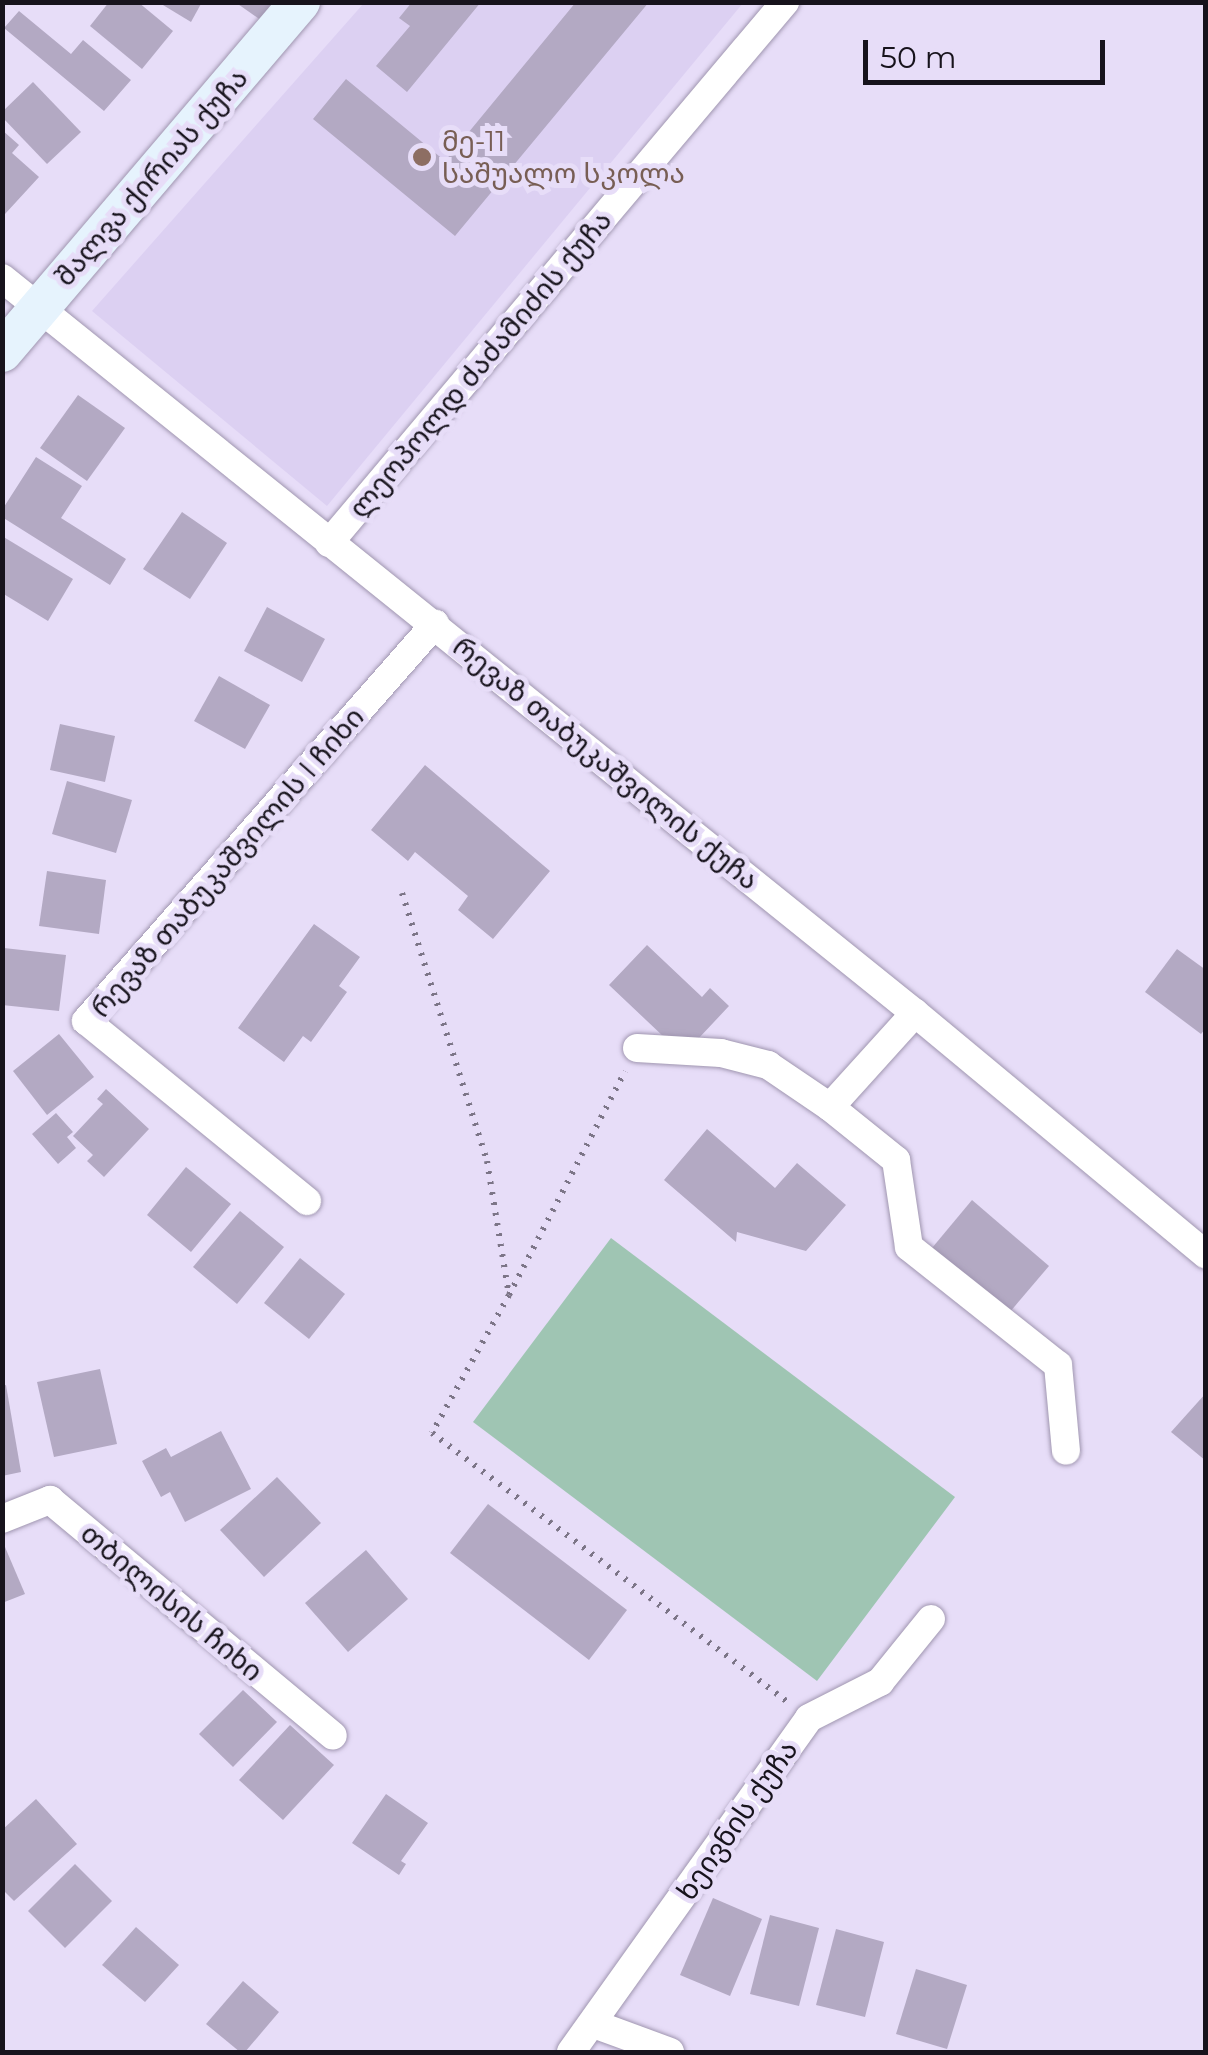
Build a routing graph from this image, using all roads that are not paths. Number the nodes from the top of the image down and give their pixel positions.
1 (300, 2) edge
2 (784, 2) edge
3 (2, 278) edge
4 (39, 306) junction
5 (2, 352) edge
6 (330, 543) junction
7 (434, 624) junction
8 (914, 1013) junction
9 (636, 1048) road end
10 (830, 1106) junction
11 (306, 1201) dead end
12 (1206, 1255) edge
13 (1066, 1450) dead end
14 (2, 1519) edge
15 (931, 1619) dead end
16 (332, 1736) dead end
17 (594, 2024) junction
18 (571, 2052) edge
19 (670, 2052) edge

1 - 4 street, შალვა ქირიას ქუჩა
2 - 6 street, ლეოპოლდ ძაძამიძის ქუჩა
3 - 4 street, რევაზ თაბუკაშვილის ქუჩა
4 - 5 street, შალვა ქირიას ქუჩა
4 - 6 street, რევაზ თაბუკაშვილის ქუჩა
6 - 7 street, რევაზ თაბუკაშვილის ქუჩა
7 - 8 street, რევაზ თაბუკაშვილის ქუჩა
7 - 11 street, რევაზ თაბუკაშვილის I ჩიხი
8 - 10 street
8 - 12 street, რევაზ თაბუკაშვილის ქუჩა
9 - 10 street
10 - 13 street
14 - 16 street, თბილისის ჩიხი
15 - 17 street, ხეივნის ქუჩა
17 - 18 street, ხეივნის ქუჩა
17 - 19 street

